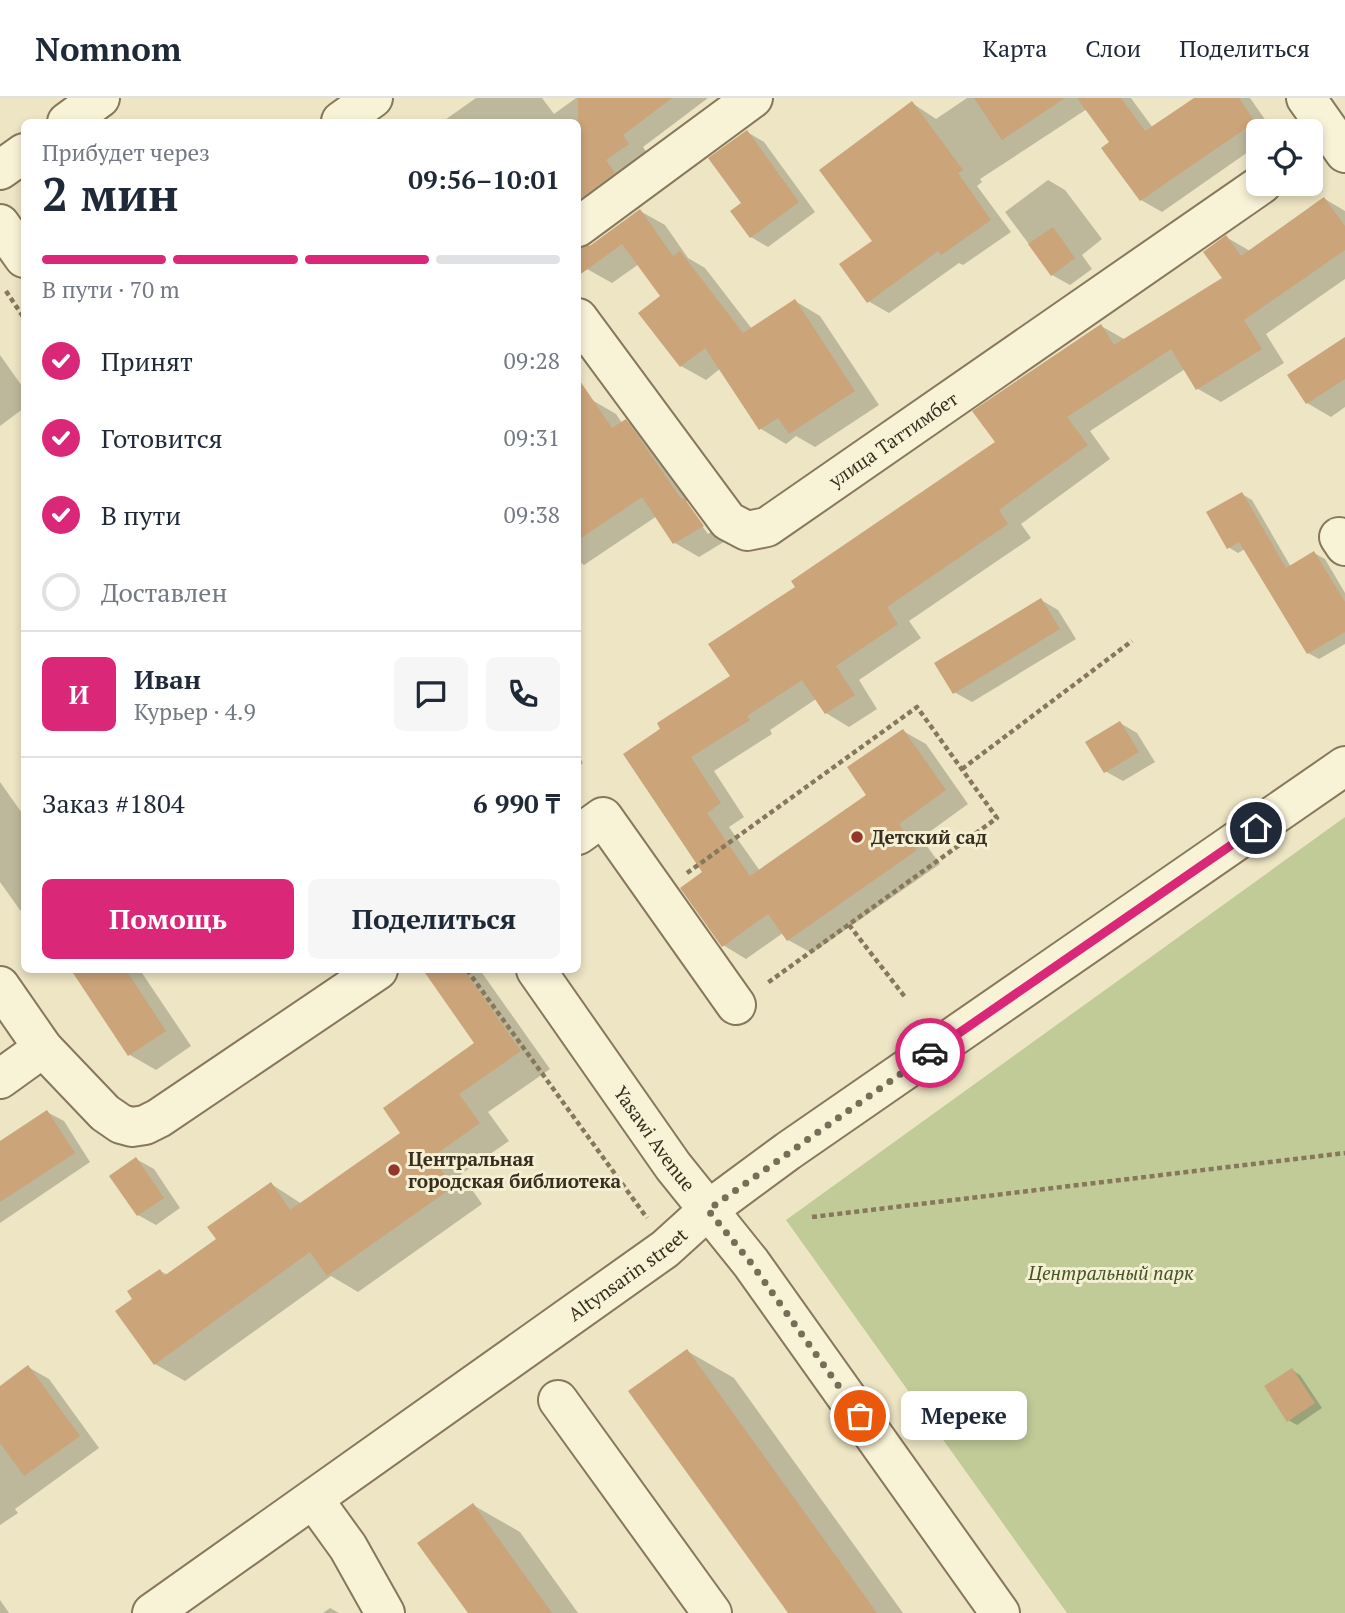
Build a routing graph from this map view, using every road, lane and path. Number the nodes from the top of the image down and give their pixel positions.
1 (100, 98) edge
2 (373, 98) edge
3 (753, 98) edge
4 (1306, 98) edge
5 (71, 119) edge
6 (344, 119) edge
7 (1333, 142) edge
8 (21, 155) edge
9 (0, 170) edge
10 (1246, 195) edge
11 (0, 224) edge
12 (581, 225) edge
13 (21, 254) edge
14 (0, 281) edge
15 (21, 313) edge
16 (581, 322) edge
17 (1132, 641) dead end
18 (1345, 766) edge
19 (962, 769) junction
20 (581, 833) edge
21 (657, 894) junction
22 (849, 925) junction
23 (374, 973) edge
24 (469, 973) edge
25 (538, 973) edge
26 (0, 986) edge
27 (905, 997) dead end
28 (736, 1005) joint
29 (43, 1048) junction
30 (0, 1079) edge
31 (1345, 1153) edge
32 (708, 1210) junction
33 (812, 1217) dead end
34 (650, 1222) dead end
35 (558, 1400) dead end
36 (314, 1500) junction
37 (152, 1613) edge
38 (385, 1613) edge
39 (712, 1613) edge
40 (1000, 1613) edge

1 - 5 street
2 - 6 street
3 - 12 street
4 - 7 street
8 - 9 street
10 - 16 street, улица Таттимбет
11 - 13 street
14 - 15 path
17 - 19 path
18 - 32 street, Altynsarin street
19 - 21 path
19 - 22 path
20 - 21 street
21 - 28 street
22 - 27 path
22 - 28 path
23 - 29 street
24 - 34 path
25 - 32 street, Yasawi Avenue
26 - 29 street
29 - 30 street
31 - 33 path
32 - 36 street, Altynsarin street
32 - 40 street, Yasawi Avenue
35 - 39 street
36 - 37 street, Altynsarin street
36 - 38 street

